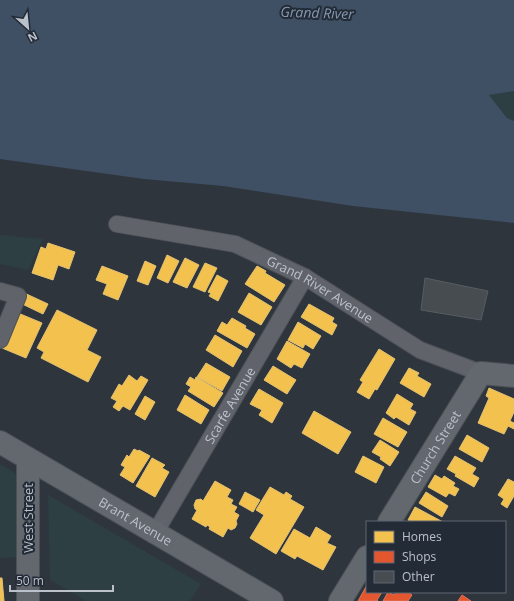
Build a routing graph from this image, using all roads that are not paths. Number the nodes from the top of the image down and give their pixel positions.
1 (117, 224) dead end
2 (305, 277) junction
3 (0, 291) edge
4 (0, 340) edge
5 (481, 373) junction
6 (514, 376) edge
7 (0, 442) edge
8 (28, 459) junction
9 (390, 521) edge
10 (155, 533) junction
11 (366, 559) edge
12 (28, 601) edge
13 (272, 601) edge
14 (340, 601) edge

1 - 2 street, Grand River Avenue
2 - 5 street, Grand River Avenue
2 - 10 street, Scarfe Avenue
3 - 4 street
5 - 6 main road, Grand River Avenue
5 - 9 main road, Church Street
7 - 8 main road, Brant Avenue
8 - 10 main road, Brant Avenue
8 - 12 main road, West Street
10 - 13 main road, Brant Avenue
11 - 14 main road

